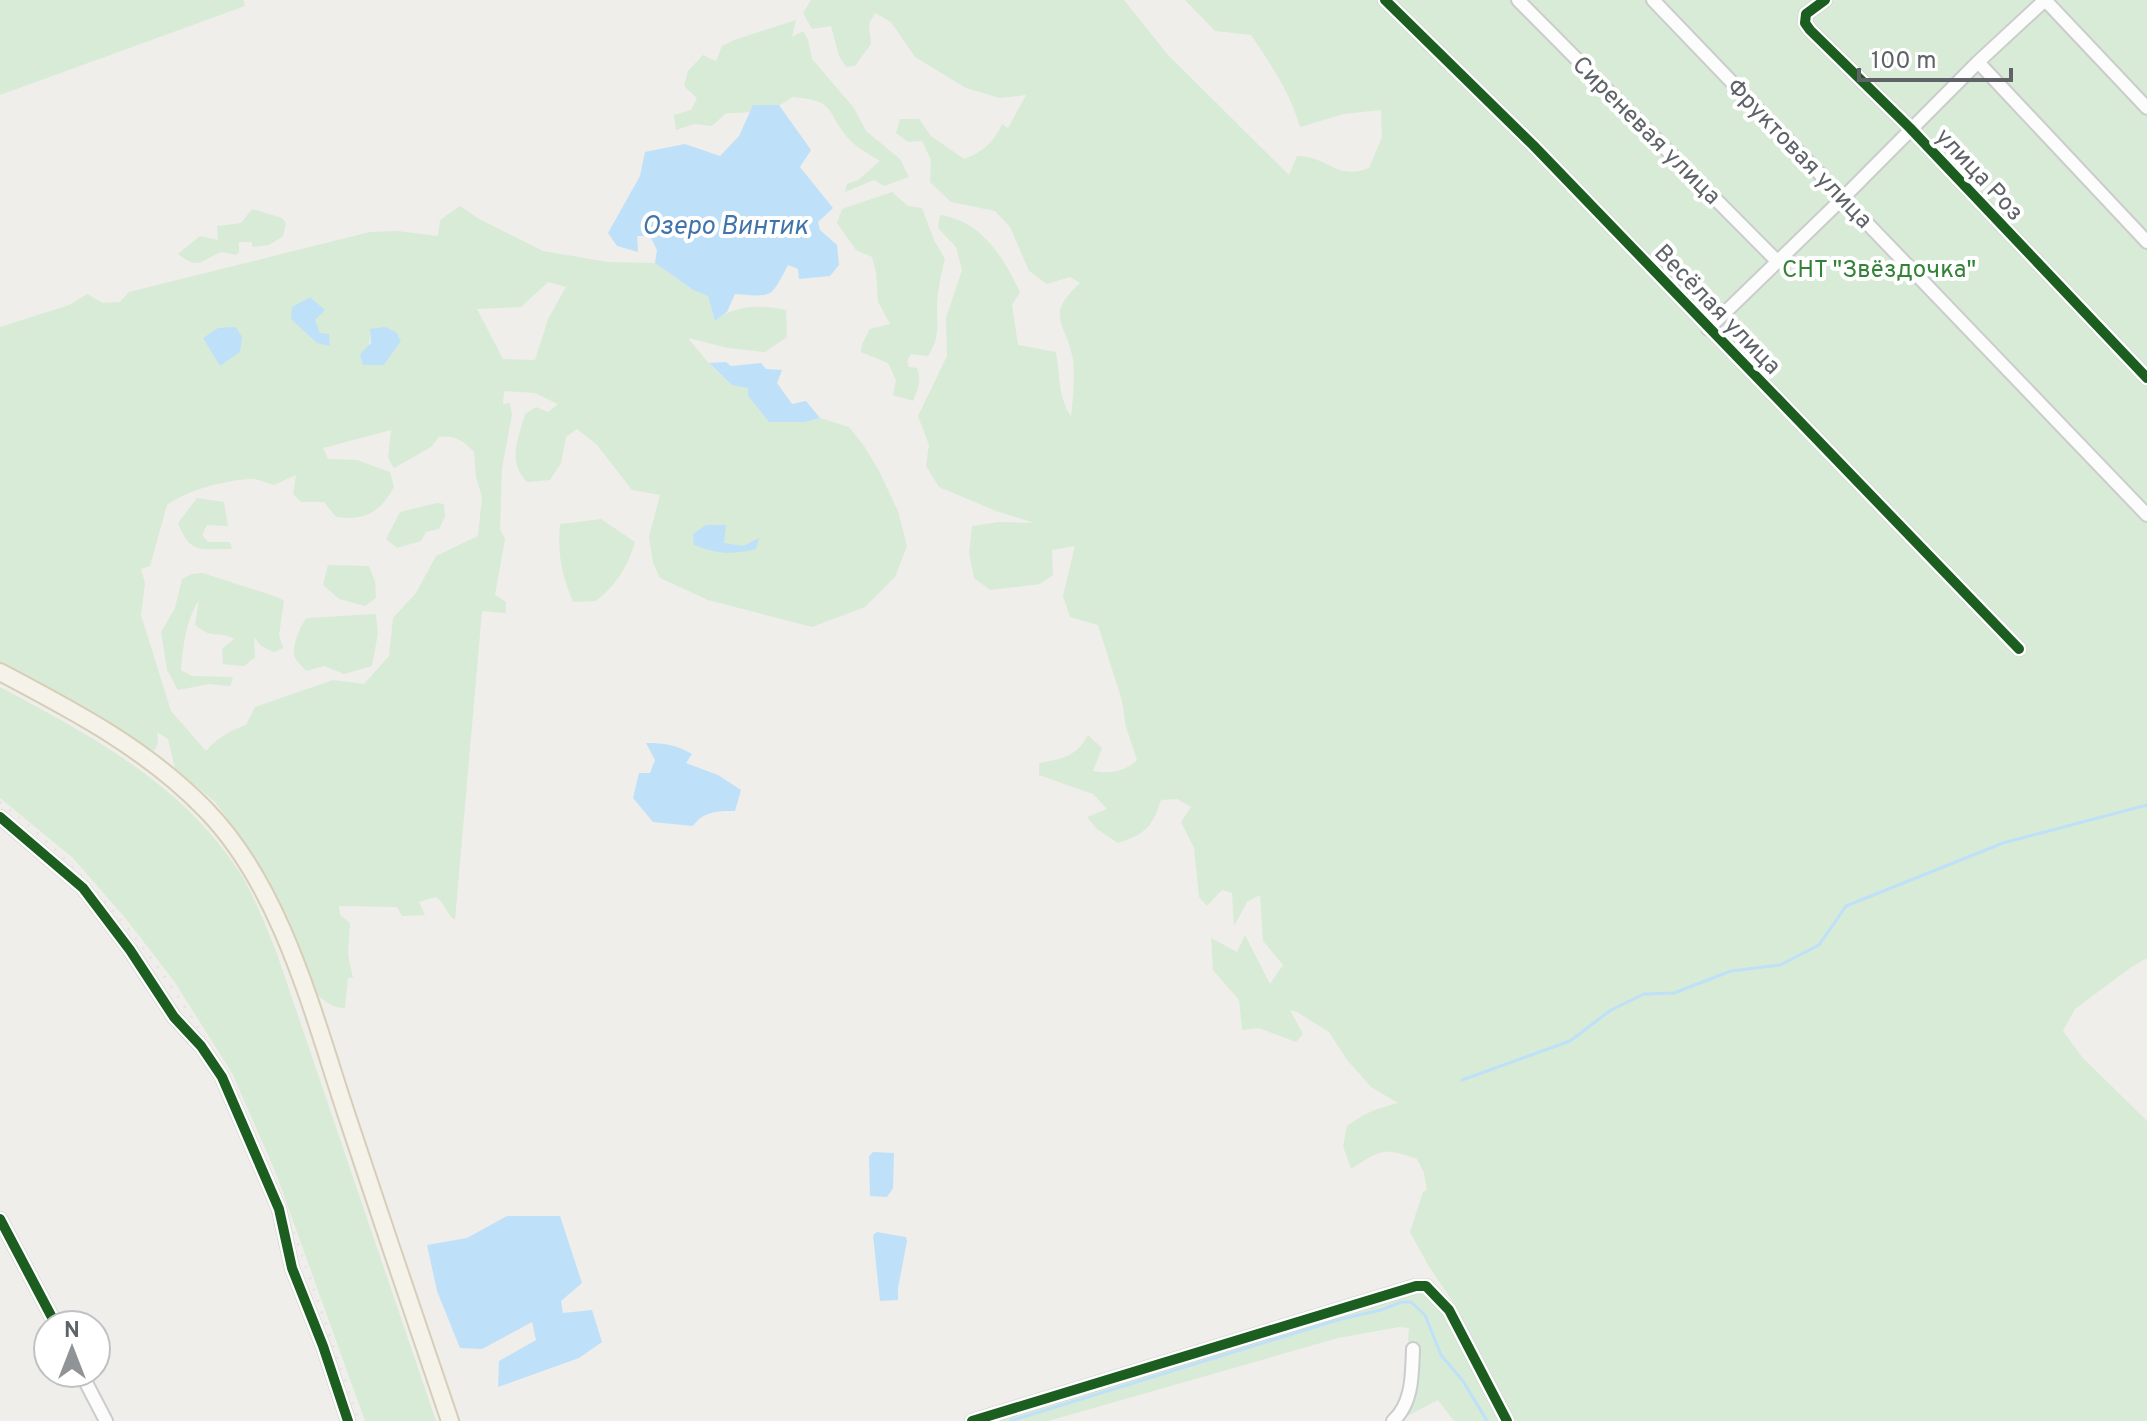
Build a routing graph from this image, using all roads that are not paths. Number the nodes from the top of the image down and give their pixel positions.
1 (1385, 0) edge
2 (1518, 0) edge
3 (1653, 0) edge
4 (1825, 0) edge
5 (2045, 0) edge
6 (1978, 62) junction
7 (2147, 108) edge
8 (1910, 128) junction
9 (1844, 197) junction
10 (2147, 242) edge
11 (1777, 261) junction
12 (1708, 329) junction
13 (2147, 378) edge
14 (2147, 515) edge
15 (2019, 649) dead end
16 (0, 672) edge
17 (0, 817) edge
18 (0, 1219) edge
19 (48, 1309) edge
20 (1413, 1349) dead end
21 (89, 1389) edge
22 (106, 1421) edge
23 (348, 1421) edge
24 (450, 1421) edge
25 (972, 1421) edge
26 (1393, 1421) edge
27 (1507, 1421) edge

1 - 12 street, Весёлая улица
2 - 11 street, Сиреневая улица
3 - 9 street, Фруктовая улица
4 - 8 street, улица Роз
5 - 6 street
5 - 7 street
6 - 8 street
6 - 10 street
8 - 9 street
8 - 13 street, улица Роз
9 - 11 street
9 - 14 street, Фруктовая улица
11 - 12 street
12 - 15 street, Весёлая улица
16 - 24 main road
17 - 23 street
18 - 19 street
20 - 26 street
21 - 22 street
25 - 27 street

